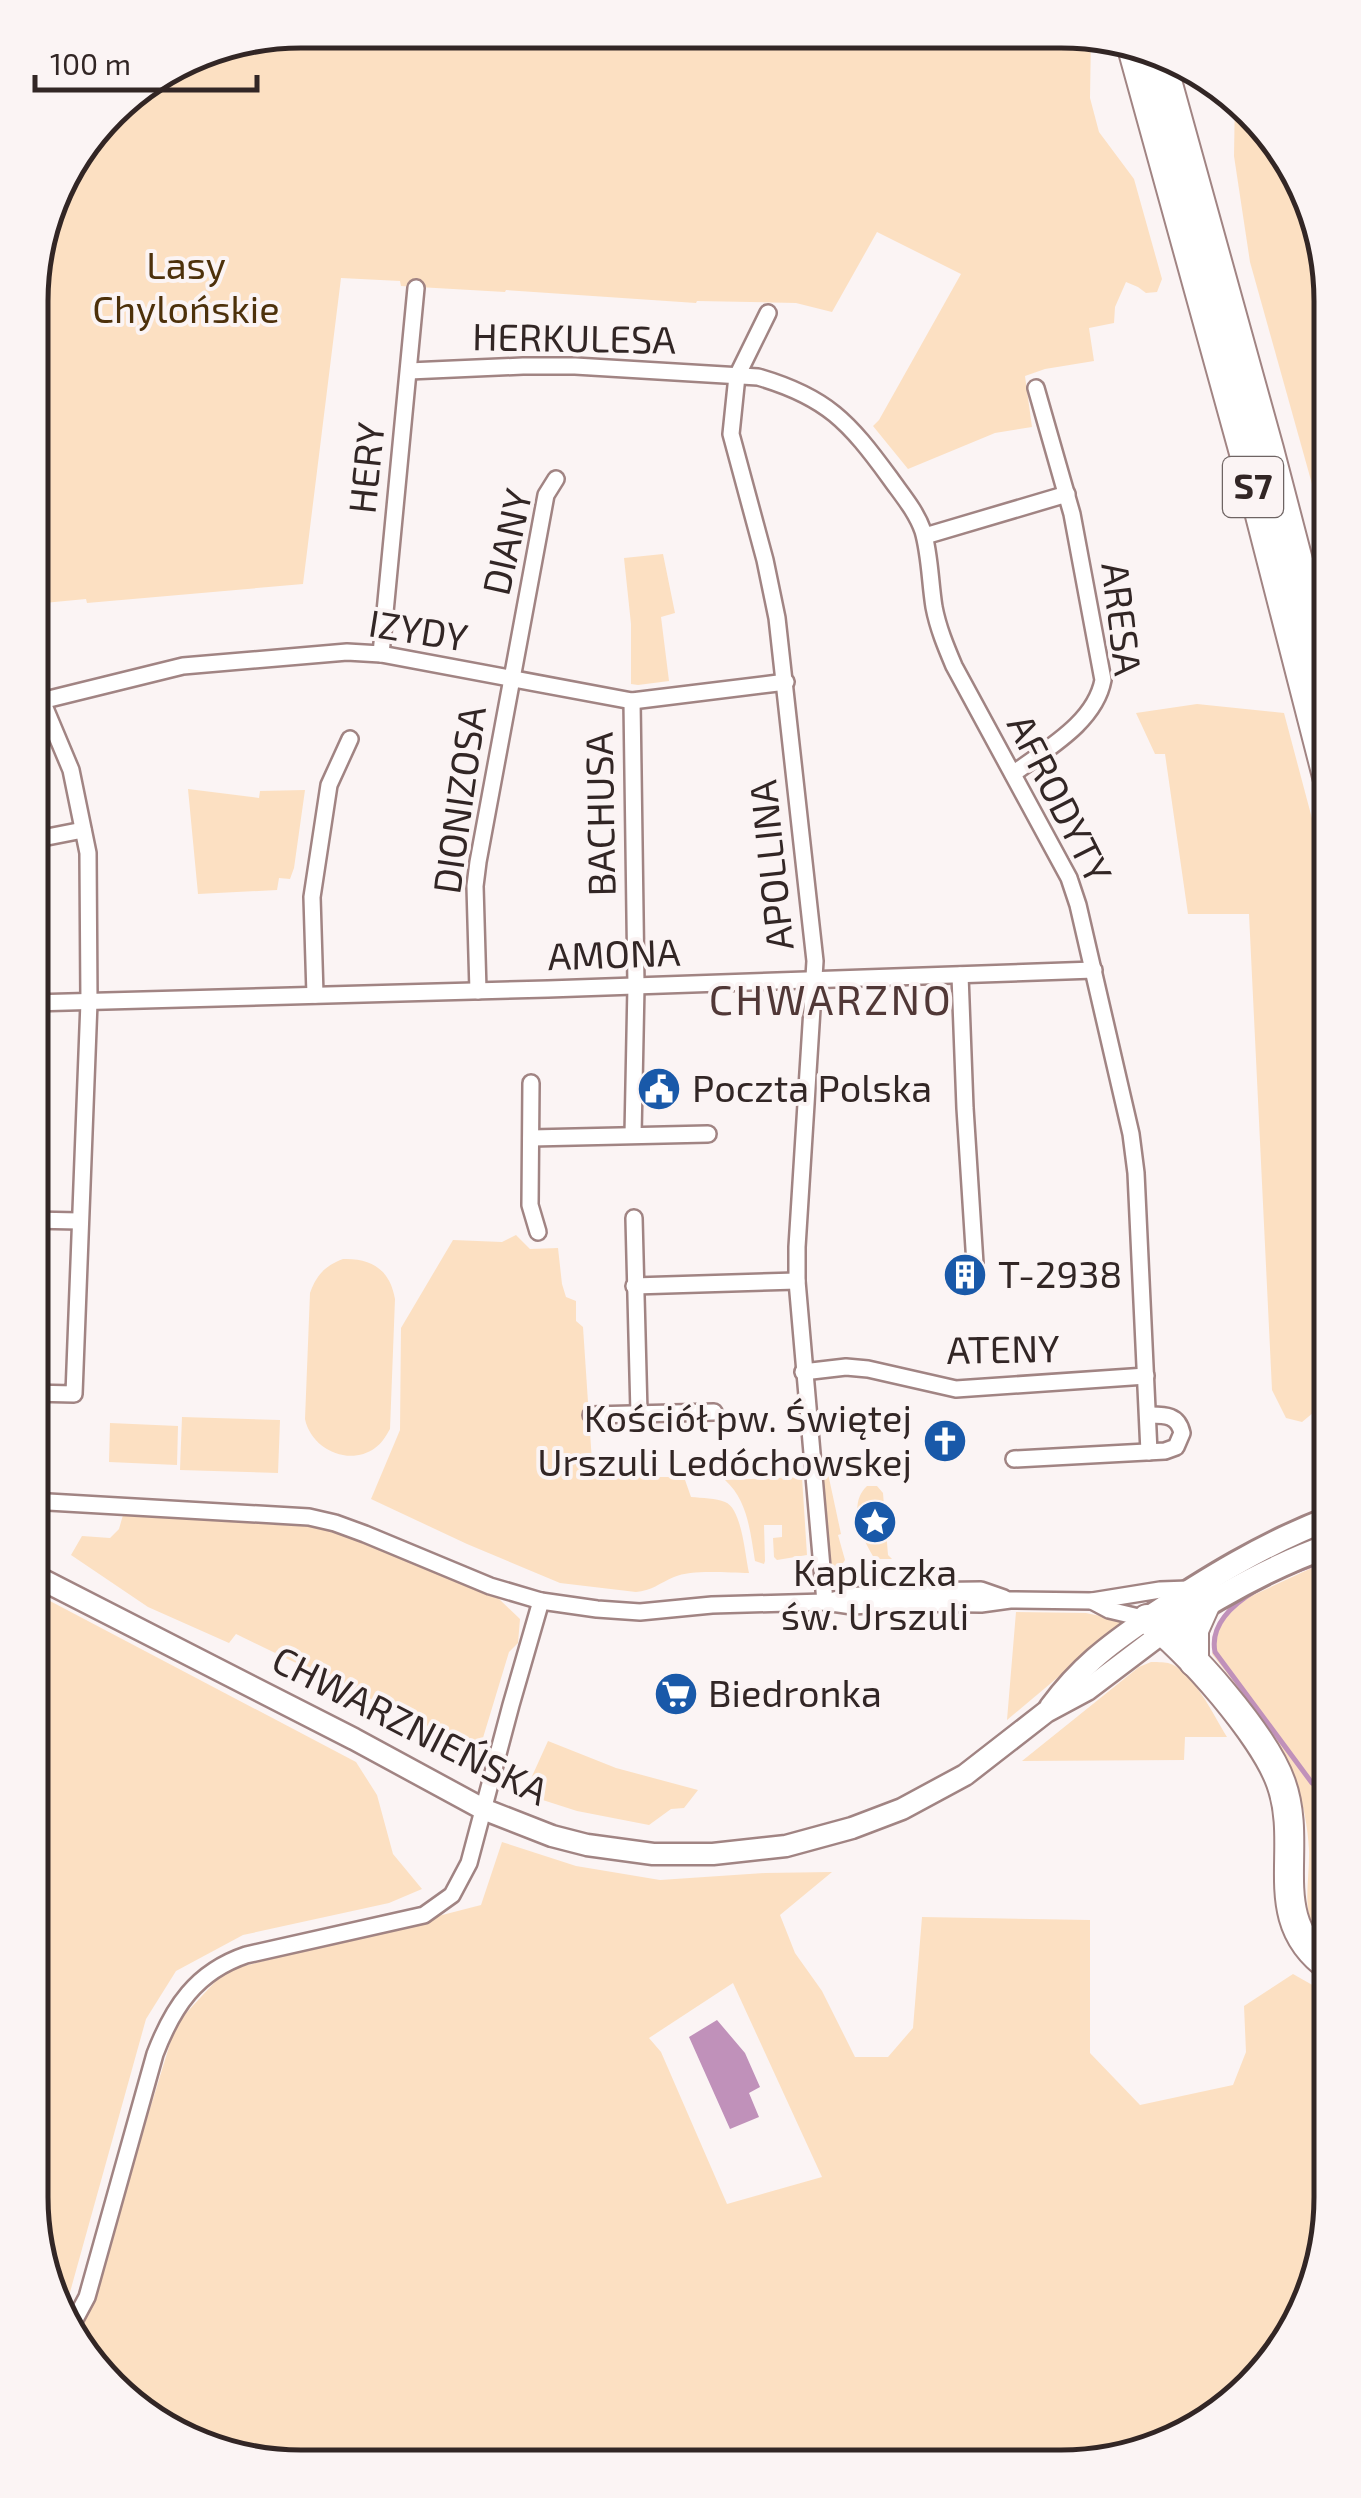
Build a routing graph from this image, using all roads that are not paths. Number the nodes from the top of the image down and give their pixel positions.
1 (1145, 62) edge
2 (1180, 176) junction
3 (416, 288) dead end
4 (768, 312) dead end
5 (409, 371) junction
6 (737, 376) junction
7 (1036, 388) dead end
8 (556, 480) dead end
9 (1067, 494) junction
10 (924, 536) junction
11 (1314, 621) edge
12 (381, 654) junction
13 (511, 679) junction
14 (786, 682) junction
15 (47, 700) edge
16 (632, 701) junction
17 (47, 713) edge
18 (1314, 725) edge
19 (350, 739) dead end
20 (1013, 774) junction
21 (83, 830) junction
22 (47, 837) edge
23 (1094, 970) junction
24 (960, 974) junction
25 (816, 980) junction
26 (636, 986) junction
27 (478, 992) junction
28 (315, 995) junction
29 (89, 1002) junction
30 (47, 1003) edge
31 (531, 1083) dead end
32 (708, 1134) dead end
33 (633, 1135) junction
34 (531, 1138) junction
35 (634, 1218) dead end
36 (47, 1220) edge
37 (80, 1221) junction
38 (538, 1232) dead end
39 (974, 1264) dead end
40 (797, 1281) junction
41 (634, 1286) junction
42 (803, 1372) junction
43 (1146, 1376) junction
44 (47, 1393) edge
45 (714, 1412) dead end
46 (640, 1413) junction
47 (591, 1415) dead end
48 (1148, 1416) junction
49 (1149, 1452) junction
50 (1014, 1460) dead end
51 (47, 1502) edge
52 (1313, 1526) edge
53 (1313, 1551) edge
54 (47, 1582) edge
55 (1199, 1596) junction
56 (541, 1601) junction
57 (1092, 1601) junction
58 (825, 1602) junction
59 (1156, 1625) junction
60 (1194, 1662) junction
61 (483, 1809) junction
62 (1313, 1953) edge
63 (77, 2315) edge

1 - 2 highway, S7
2 - 11 highway, S7
2 - 18 highway, S7
3 - 5 street, HERY
4 - 6 street, APOLLINA
5 - 6 street, HERKULESA
5 - 12 street, HERY
6 - 10 street, AFRODYTY
6 - 14 street, APOLLINA
7 - 9 street, ARESA
8 - 13 street, DIANY
9 - 10 street
9 - 20 street, ARESA
10 - 20 street, AFRODYTY
12 - 13 street, IZYDY
12 - 15 street, IZYDY
13 - 16 street, IZYDY
13 - 27 street, DIONIZOSA
14 - 16 street, IZYDY
14 - 25 street, APOLLINA
16 - 26 street, BACHUSA
17 - 21 street
19 - 28 street
20 - 23 street, AFRODYTY
21 - 22 street
21 - 29 street
23 - 24 street, AMONA
23 - 43 street, AFRODYTY
24 - 25 street, AMONA
24 - 39 street
25 - 26 street, AMONA
25 - 40 street, APOLLINA
26 - 27 street, AMONA
26 - 33 street, BACHUSA
27 - 28 street, AMONA
28 - 29 street, AMONA
29 - 30 street, AMONA
29 - 37 street
31 - 34 street
32 - 33 street
33 - 34 street
34 - 38 street
35 - 41 street
36 - 37 street
37 - 44 street
40 - 41 street
40 - 42 street, APOLLINA
41 - 46 street
42 - 43 street, ATENY
42 - 58 street, APOLLINA
43 - 48 street, AFRODYTY
45 - 46 street
46 - 47 street
48 - 49 street, AFRODYTY
48 - 49 street
49 - 50 street
51 - 56 street, CHWARZNIEŃSKA
52 - 55 main road, CHWARZNIEŃSKA
53 - 55 main road, CHWARZNIEŃSKA
54 - 61 street, CHWARZNIEŃSKA
55 - 57 street, CHWARZNIEŃSKA
55 - 59 main road, CHWARZNIEŃSKA
55 - 60 highway
56 - 58 street, CHWARZNIEŃSKA
56 - 61 street
57 - 58 street, CHWARZNIEŃSKA
57 - 59 street, CHWARZNIEŃSKA
59 - 60 highway
59 - 61 street, CHWARZNIEŃSKA
60 - 62 highway
61 - 63 street

